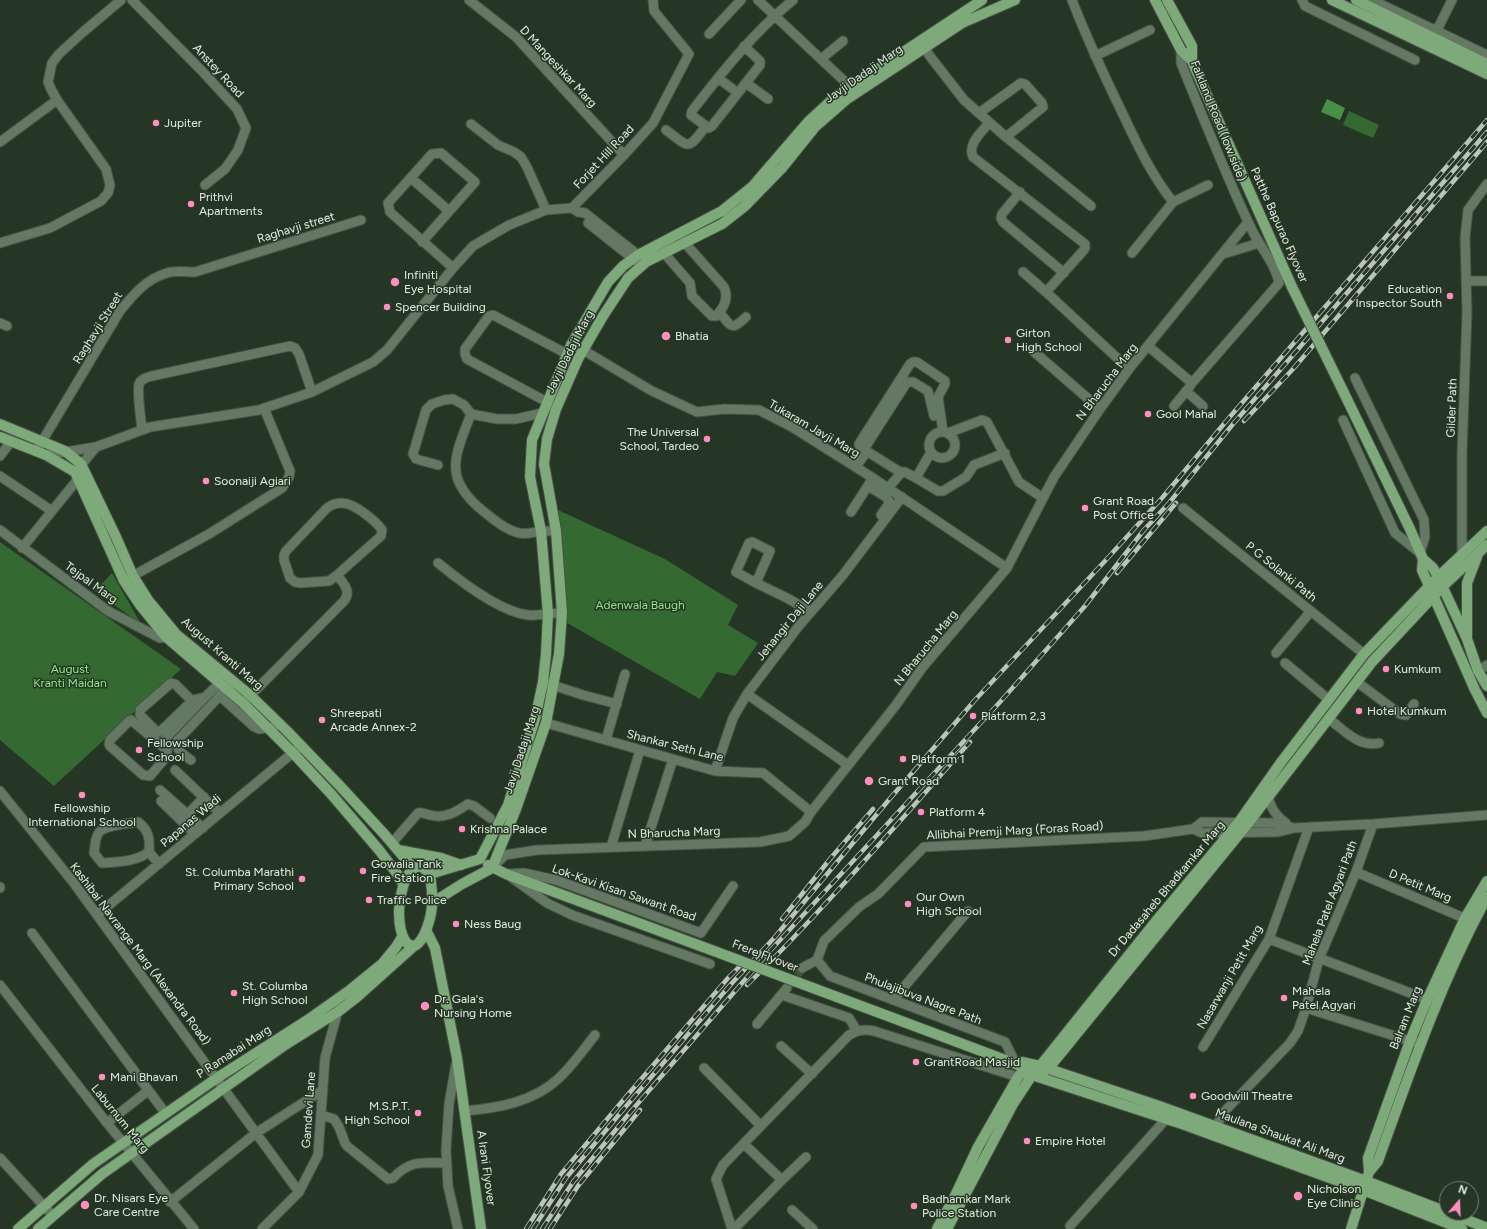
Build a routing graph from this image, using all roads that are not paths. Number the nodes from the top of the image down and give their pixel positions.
1 (121, 0) edge
2 (132, 0) edge
3 (469, 0) edge
4 (653, 0) edge
5 (741, 0) edge
6 (758, 0) edge
7 (793, 0) edge
8 (982, 0) edge
9 (1015, 0) edge
10 (1072, 0) edge
11 (1155, 0) edge
12 (1168, 0) edge
13 (1302, 0) edge
14 (1332, 0) edge
15 (1356, 0) edge
16 (1372, 0) edge
17 (1452, 0) edge
18 (774, 16) junction
19 (1150, 30) dead end
20 (1437, 30) junction
21 (708, 34) dead end
22 (843, 41) dead end
23 (923, 44) junction
24 (744, 46) junction
25 (1181, 50) junction
26 (1487, 55) edge
27 (1095, 56) junction
28 (821, 59) junction
29 (1415, 60) dead end
30 (1193, 64) junction
31 (1487, 64) edge
32 (1487, 74) edge
33 (718, 78) junction
34 (746, 83) junction
35 (854, 90) junction
36 (738, 94) junction
37 (768, 99) dead end
38 (57, 100) junction
39 (979, 113) junction
40 (989, 123) junction
41 (471, 124) dead end
42 (706, 126) junction
43 (666, 130) dead end
44 (1006, 137) junction
45 (0, 142) edge
46 (624, 156) junction
47 (411, 178) junction
48 (1487, 184) edge
49 (205, 185) dead end
50 (1208, 185) dead end
51 (1020, 192) junction
52 (741, 202) junction
53 (1173, 202) junction
54 (1091, 206) dead end
55 (546, 210) junction
56 (575, 210) junction
57 (449, 211) junction
58 (361, 220) dead end
59 (1248, 222) junction
60 (422, 242) junction
61 (684, 242) junction
62 (0, 243) edge
63 (1259, 244) junction
64 (664, 253) junction
65 (1132, 253) dead end
66 (1223, 254) junction
67 (635, 257) junction
68 (238, 258) joint
69 (644, 264) junction
70 (453, 268) junction
71 (1023, 272) dead end
72 (1064, 273) junction
73 (1466, 281) junction
74 (1487, 281) edge
75 (1046, 292) junction
76 (720, 312) junction
77 (746, 317) dead end
78 (1148, 346) junction
79 (569, 349) junction
80 (583, 350) junction
81 (1032, 350) dead end
82 (1130, 369) junction
83 (1355, 378) dead end
84 (1192, 383) junction
85 (1186, 391) junction
86 (312, 392) junction
87 (547, 402) junction
88 (1174, 406) dead end
89 (1203, 406) dead end
90 (264, 408) junction
91 (1100, 409) junction
92 (542, 413) junction
93 (471, 414) junction
94 (934, 416) dead end
95 (1343, 420) dead end
96 (0, 424) edge
97 (142, 430) junction
98 (946, 432) junction
99 (0, 437) edge
100 (11, 441) junction
101 (96, 447) junction
102 (41, 449) junction
103 (865, 450) junction
104 (65, 451) junction
105 (931, 452) junction
106 (1005, 453) junction
107 (0, 456) edge
108 (438, 465) dead end
109 (856, 467) junction
110 (80, 471) junction
111 (900, 472) junction
112 (0, 476) edge
113 (873, 478) junction
114 (916, 478) junction
115 (868, 486) junction
116 (888, 488) junction
117 (902, 497) junction
118 (1043, 498) junction
119 (889, 501) junction
120 (1183, 508) dead end
121 (52, 511) junction
122 (851, 512) dead end
123 (880, 526) junction
124 (0, 530) edge
125 (541, 531) junction
126 (556, 531) junction
127 (1487, 531) edge
128 (1487, 545) edge
129 (22, 548) junction
130 (1479, 553) junction
131 (1462, 555) junction
132 (1422, 556) junction
133 (438, 563) dead end
134 (1007, 568) junction
135 (337, 575) junction
136 (133, 576) junction
137 (1438, 576) junction
138 (124, 581) junction
139 (756, 583) junction
140 (1429, 586) junction
141 (1442, 587) junction
142 (1433, 597) junction
143 (811, 612) junction
144 (1312, 612) junction
145 (562, 613) junction
146 (548, 614) junction
147 (172, 636) junction
148 (559, 637) junction
149 (547, 638) junction
150 (1467, 639) junction
151 (1276, 653) dead end
152 (1364, 654) junction
153 (1285, 664) dead end
154 (1483, 668) edge
155 (626, 674) dead end
156 (543, 682) junction
157 (1357, 682) junction
158 (226, 685) junction
159 (554, 685) junction
160 (1487, 686) edge
161 (747, 694) junction
162 (250, 695) junction
163 (205, 697) junction
164 (1328, 699) dead end
165 (192, 701) junction
166 (243, 703) junction
167 (617, 704) junction
168 (1414, 704) dead end
169 (1487, 713) edge
170 (1329, 719) junction
171 (546, 724) junction
172 (280, 725) junction
173 (268, 728) junction
174 (606, 740) junction
175 (1379, 743) dead end
176 (160, 744) junction
177 (297, 750) junction
178 (640, 750) junction
179 (673, 759) junction
180 (191, 760) dead end
181 (848, 766) junction
182 (175, 770) dead end
183 (715, 771) junction
184 (160, 790) dead end
185 (0, 791) edge
186 (204, 797) junction
187 (1268, 797) junction
188 (161, 801) dead end
189 (811, 812) junction
190 (220, 813) junction
191 (188, 814) junction
192 (1487, 815) edge
193 (490, 818) dead end
194 (1244, 822) junction
195 (1373, 824) junction
196 (1309, 827) junction
197 (203, 828) junction
198 (1294, 828) junction
199 (1193, 829) junction
200 (1230, 833) junction
201 (1241, 833) junction
202 (195, 834) junction
203 (395, 846) junction
204 (645, 846) junction
205 (611, 847) junction
206 (149, 852) junction
207 (480, 859) junction
208 (159, 864) junction
209 (461, 865) junction
210 (413, 868) junction
211 (492, 868) junction
212 (1356, 872) junction
213 (430, 874) junction
214 (506, 874) junction
215 (1487, 881) edge
216 (403, 884) junction
217 (733, 886) dead end
218 (1487, 898) edge
219 (432, 903) junction
220 (968, 911) dead end
221 (97, 915) junction
222 (1469, 920) junction
223 (426, 930) junction
224 (32, 933) dead end
225 (402, 937) junction
226 (1269, 939) junction
227 (414, 946) junction
228 (1319, 959) junction
229 (817, 960) junction
230 (710, 964) dead end
231 (802, 968) tunnel mouth
232 (0, 985) edge
233 (339, 998) junction
234 (893, 1000) junction
235 (1432, 1001) junction
236 (1306, 1008) junction
237 (339, 1010) junction
238 (757, 1024) dead end
239 (857, 1031) junction
240 (596, 1035) dead end
241 (283, 1041) junction
242 (1415, 1042) junction
243 (781, 1046) dead end
244 (1203, 1048) dead end
245 (458, 1058) junction
246 (1044, 1067) junction
247 (704, 1068) dead end
248 (1020, 1069) junction
249 (812, 1074) junction
250 (218, 1078) junction
251 (224, 1088) junction
252 (323, 1090) junction
253 (145, 1093) dead end
254 (464, 1111) junction
255 (166, 1114) junction
256 (321, 1115) junction
257 (1166, 1119) junction
258 (107, 1123) junction
259 (761, 1126) junction
260 (1216, 1127) junction
261 (256, 1132) junction
262 (123, 1143) junction
263 (744, 1144) junction
264 (131, 1153) junction
265 (806, 1157) dead end
266 (0, 1158) edge
267 (447, 1163) junction
268 (93, 1164) junction
269 (102, 1174) junction
270 (782, 1180) junction
271 (1366, 1181) junction
272 (299, 1192) junction
273 (57, 1195) junction
274 (170, 1202) junction
275 (66, 1204) junction
276 (44, 1206) junction
277 (1439, 1209) edge
278 (792, 1210) dead end
279 (53, 1216) junction
280 (1469, 1221) edge
281 (1070, 1226) dead end
282 (1487, 1228) edge
283 (18, 1229) edge
284 (38, 1229) edge
285 (194, 1229) edge
286 (262, 1229) edge
287 (458, 1229) edge
288 (481, 1229) edge
289 (733, 1229) edge
290 (813, 1229) edge
291 (937, 1229) edge
292 (947, 1229) edge
293 (1351, 1229) edge
294 (1462, 1229) edge

1 - 38 street
2 - 49 street, Anstey Road
3 - 46 street, D Mangeshkar Marg
4 - 46 street, Forjet Hill Road
5 - 21 street
6 - 18 street
7 - 18 street
8 - 23 main road, Javji Dadaji Marg
9 - 23 main road, Javji Dadaji Marg
10 - 27 street
11 - 25 main road
12 - 30 main road
13 - 29 street
14 - 32 main road
15 - 31 main road
16 - 20 street
17 - 20 street
18 - 24 street
18 - 28 street
19 - 27 street
20 - 26 street
22 - 28 street
23 - 35 main road, Javji Dadaji Marg
23 - 39 street
24 - 33 street
24 - 34 street
25 - 30 main road
25 - 59 street, Falkland Road (low side)
27 - 53 street
28 - 35 street
30 - 132 main road, Patthe Bapurao Flyover, bridge
33 - 36 street
33 - 42 street
34 - 36 street
34 - 37 street
35 - 52 main road, Javji Dadaji Marg
36 - 42 street
38 - 45 street
38 - 62 street
39 - 40 street
39 - 44 street
40 - 44 street
40 - 51 street
41 - 55 street
42 - 43 street
44 - 54 street
46 - 56 street, Forjet Hill Road
47 - 57 street
47 - 57 street
47 - 60 street
48 - 73 street, Gilder Path
50 - 53 street
51 - 72 street
51 - 72 street
52 - 61 main road, Javji Dadaji Marg
52 - 67 main road, Javji Dadaji Marg
53 - 65 street
55 - 56 street
55 - 70 street
56 - 67 street
57 - 60 street
58 - 68 street, Raghavji street
59 - 63 street, Falkland Road (low side)
59 - 66 street, N Bharucha Marg
60 - 70 street
61 - 64 main road, Javji Dadaji Marg
61 - 76 street
63 - 66 street
63 - 84 street, Falkland Road (low side)
64 - 69 main road, Javji Dadaji Marg
64 - 76 street
66 - 78 street, N Bharucha Marg
67 - 69 street
67 - 79 main road, Javji Dadaji Marg
68 - 102 street, Raghavji Street
69 - 80 main road, Javji Dadaji Marg
70 - 86 street
71 - 75 street
72 - 75 street
73 - 74 street
73 - 131 street, Gilder Path
75 - 82 street
76 - 77 street
78 - 82 street, N Bharucha Marg
78 - 84 street
79 - 80 street, Tukaram Javji Marg
79 - 87 main road, Javji Dadaji Marg
79 - 87 street, Tukaram Javji Marg
80 - 109 street, Tukaram Javji Marg
80 - 126 main road, Javji Dadaji Marg
81 - 91 street
82 - 91 street, N Bharucha Marg
83 - 132 street
84 - 85 street
85 - 88 street
85 - 89 street
86 - 90 street
86 - 97 street
87 - 92 main road, Javji Dadaji Marg
90 - 97 street
90 - 136 street
91 - 118 street, N Bharucha Marg
92 - 93 street
92 - 125 main road, Javji Dadaji Marg
93 - 108 street
93 - 125 street
94 - 103 street
95 - 132 street
96 - 102 main road, August Kranti Marg
97 - 101 street
98 - 103 street
98 - 105 street
98 - 105 street
98 - 106 street
99 - 100 main road, August Kranti Marg
100 - 102 main road, August Kranti Marg
100 - 107 street
101 - 104 street
101 - 110 street
102 - 104 main road, August Kranti Marg
102 - 110 main road, August Kranti Marg
103 - 109 street
103 - 111 street
104 - 110 main road, August Kranti Marg
105 - 114 street
106 - 114 street
106 - 118 street
109 - 113 street, Tukaram Javji Marg
110 - 121 street
110 - 136 main road, August Kranti Marg
110 - 138 main road, August Kranti Marg
111 - 114 street
111 - 116 street
112 - 121 street
113 - 115 street
113 - 116 street, Tukaram Javji Marg
115 - 119 street
115 - 122 street
116 - 117 street, Tukaram Javji Marg
117 - 119 street
117 - 123 street, Jehangir Daji Lane
117 - 134 street, Tukaram Javji Marg
118 - 134 street, N Bharucha Marg
119 - 123 street
120 - 144 street, P G Solanki Path
121 - 129 street
123 - 143 street, Jehangir Daji Lane
124 - 129 street, Tejpal Marg
125 - 126 street
125 - 146 main road, Javji Dadaji Marg
126 - 145 main road, Javji Dadaji Marg
127 - 131 main road, Dr Dadasaheb Bhadkamkar Marg
128 - 130 main road, Dr Dadasaheb Bhadkamkar Marg
129 - 147 street, Tejpal Marg
130 - 141 main road, Dr Dadasaheb Bhadkamkar Marg
130 - 150 main road
131 - 137 main road, Dr Dadasaheb Bhadkamkar Marg
132 - 137 main road
132 - 140 main road
133 - 146 street
134 - 181 street, N Bharucha Marg
135 - 135 street
135 - 162 street
136 - 138 street
136 - 147 main road, August Kranti Marg
137 - 140 main road, Dr Dadasaheb Bhadkamkar Marg
137 - 141 main road
138 - 147 main road, August Kranti Marg
139 - 139 street
139 - 143 street
140 - 142 main road
140 - 152 main road, Dr Dadasaheb Bhadkamkar Marg
141 - 142 main road, Dr Dadasaheb Bhadkamkar Marg
141 - 150 main road
142 - 157 main road, Dr Dadasaheb Bhadkamkar Marg
142 - 169 main road
143 - 161 street, Jehangir Daji Lane
144 - 151 street
144 - 152 street, P G Solanki Path
145 - 146 street
145 - 148 main road, Javji Dadaji Marg
146 - 149 main road, Javji Dadaji Marg
147 - 158 main road, August Kranti Marg
148 - 149 main road
148 - 159 main road, Javji Dadaji Marg
149 - 156 main road, Javji Dadaji Marg
150 - 154 main road
152 - 194 main road, Dr Dadasaheb Bhadkamkar Marg
153 - 164 street
154 - 160 main road
155 - 167 street
156 - 159 street
156 - 207 main road, Javji Dadaji Marg
157 - 168 street
157 - 170 main road, Dr Dadasaheb Bhadkamkar Marg
158 - 162 main road, August Kranti Marg
158 - 163 street
158 - 166 main road, August Kranti Marg
158 - 173 street
158 - 180 street
159 - 167 street
159 - 171 main road, Javji Dadaji Marg
161 - 181 street
161 - 183 street, Jehangir Daji Lane
162 - 166 street
162 - 172 main road, August Kranti Marg
163 - 165 street
163 - 176 street
165 - 165 street
166 - 173 main road, August Kranti Marg
167 - 174 street
170 - 175 street
170 - 187 main road, Dr Dadasaheb Bhadkamkar Marg
171 - 174 street, Shankar Seth Lane
171 - 211 main road, Javji Dadaji Marg
172 - 173 street
172 - 177 main road, August Kranti Marg
173 - 177 main road, August Kranti Marg
174 - 178 street, Shankar Seth Lane
176 - 176 street
177 - 190 street, Papanas Wadi
177 - 203 main road, August Kranti Marg
177 - 216 main road, August Kranti Marg
178 - 179 street, Shankar Seth Lane
178 - 205 street
179 - 183 street, Shankar Seth Lane
179 - 204 street
181 - 189 street, N Bharucha Marg
182 - 186 street
183 - 189 street, Shankar Seth Lane
184 - 191 street
185 - 221 street, Kashibai Navrange Marg (Alexandra Road)
186 - 190 street
186 - 191 street
187 - 194 main road, Dr Dadasaheb Bhadkamkar Marg
187 - 198 street
188 - 202 street
189 - 204 street, N Bharucha Marg
190 - 197 street, Papanas Wadi
191 - 197 street
192 - 195 street, Allibhai Premji Marg (Foras Road)
193 - 203 street
194 - 198 street, Allibhai Premji Marg (Foras Road)
194 - 199 street, Allibhai Premji Marg (Foras Road)
194 - 200 main road, Dr Dadasaheb Bhadkamkar Marg
194 - 201 main road, Dr Dadasaheb Bhadkamkar Marg
195 - 196 street, Allibhai Premji Marg (Foras Road)
195 - 212 street, Mahela Patel Agyari Path
196 - 198 street, Allibhai Premji Marg (Foras Road)
196 - 226 street, Nasarwanji Petit Marg
197 - 202 street, Papanas Wadi
198 - 201 street, Allibhai Premji Marg (Foras Road)
199 - 200 street, Allibhai Premji Marg (Foras Road)
199 - 229 street, Allibhai Premji Marg (Foras Road)
200 - 201 street, Allibhai Premji Marg (Foras Road)
200 - 246 main road, Dr Dadasaheb Bhadkamkar Marg
201 - 246 main road, Dr Dadasaheb Bhadkamkar Marg
202 - 208 street, Papanas Wadi
203 - 209 main road
203 - 210 main road, August Kranti Marg
204 - 205 street, N Bharucha Marg
205 - 211 street, N Bharucha Marg
206 - 206 street
206 - 208 street
207 - 209 main road
207 - 211 main road
208 - 221 street, Papanas Wadi
209 - 213 main road
210 - 213 main road
210 - 216 main road
211 - 214 main road
211 - 219 main road
212 - 222 street, D Petit Marg
212 - 228 street, Mahela Patel Agyari Path
213 - 219 main road, P Ramabai Marg
214 - 217 street, Lok-Kavi Kisan Sawant Road
214 - 230 street
214 - 248 main road, Frere Flyover, bridge
215 - 222 main road, Balram Marg
216 - 225 main road
218 - 222 main road, Balram Marg
219 - 223 main road, P Ramabai Marg
220 - 234 street
221 - 250 street, Kashibai Navrange Marg (Alexandra Road)
222 - 235 main road, Balram Marg
223 - 227 main road, P Ramabai Marg
223 - 245 main road, A Irani Flyover
224 - 255 street
225 - 227 main road
225 - 233 main road, P Ramabai Marg
226 - 228 street
226 - 244 street, Nasarwanji Petit Marg
227 - 237 main road, P Ramabai Marg
228 - 235 street
228 - 236 street, Mahela Patel Agyari Path
229 - 231 street
229 - 234 street, Phulajibuva Nagre Path
232 - 258 street, Laburnum Marg
233 - 237 street, Gamdevi Lane
233 - 241 main road, P Ramabai Marg
234 - 248 street, Phulajibuva Nagre Path
235 - 242 main road, Balram Marg
236 - 242 street
236 - 260 street, Mahela Patel Agyari Path
237 - 241 main road, P Ramabai Marg
237 - 252 street, Gamdevi Lane
238 - 239 street
239 - 248 street
239 - 249 street
240 - 254 street
241 - 250 main road, P Ramabai Marg
241 - 251 main road, P Ramabai Marg
242 - 271 main road, Balram Marg
243 - 249 street
245 - 254 main road, A Irani Flyover
245 - 267 street
246 - 248 main road, Dr Dadasaheb Bhadkamkar Marg
246 - 248 main road, Maulana Shaukat Ali Marg
246 - 260 main road, Maulana Shaukat Ali Marg
247 - 259 street
248 - 257 main road, Maulana Shaukat Ali Marg
248 - 291 main road
248 - 292 main road
249 - 259 street
250 - 251 street, Kashibai Navrange Marg (Alexandra Road)
250 - 255 main road, P Ramabai Marg
251 - 261 street, Kashibai Navrange Marg (Alexandra Road)
251 - 264 main road, P Ramabai Marg
252 - 256 street, Gamdevi Lane
252 - 261 street
253 - 258 street
254 - 288 main road, A Irani Flyover
255 - 262 main road, P Ramabai Marg
256 - 267 street
256 - 272 street, Gamdevi Lane
257 - 271 main road, Maulana Shaukat Ali Marg
257 - 281 street
258 - 262 street, Laburnum Marg
259 - 263 street
260 - 271 main road, Maulana Shaukat Ali Marg
261 - 272 street, Kashibai Navrange Marg (Alexandra Road)
261 - 274 street
262 - 264 street, Laburnum Marg
262 - 268 main road, P Ramabai Marg
263 - 270 street
263 - 289 street
264 - 269 main road, P Ramabai Marg
264 - 274 street, Laburnum Marg
265 - 270 street
266 - 276 street
267 - 287 street
268 - 269 main road
268 - 273 main road, P Ramabai Marg
269 - 275 main road, P Ramabai Marg
270 - 289 street
271 - 277 main road, Maulana Shaukat Ali Marg
271 - 293 main road, Balram Marg
271 - 294 main road, Maulana Shaukat Ali Marg
272 - 286 street, Gamdevi Lane
273 - 275 main road
273 - 276 main road, P Ramabai Marg
274 - 285 street, Laburnum Marg
275 - 279 main road, P Ramabai Marg
276 - 279 street
276 - 283 main road, P Ramabai Marg
278 - 290 street
279 - 284 main road, P Ramabai Marg
280 - 282 main road, Maulana Shaukat Ali Marg

